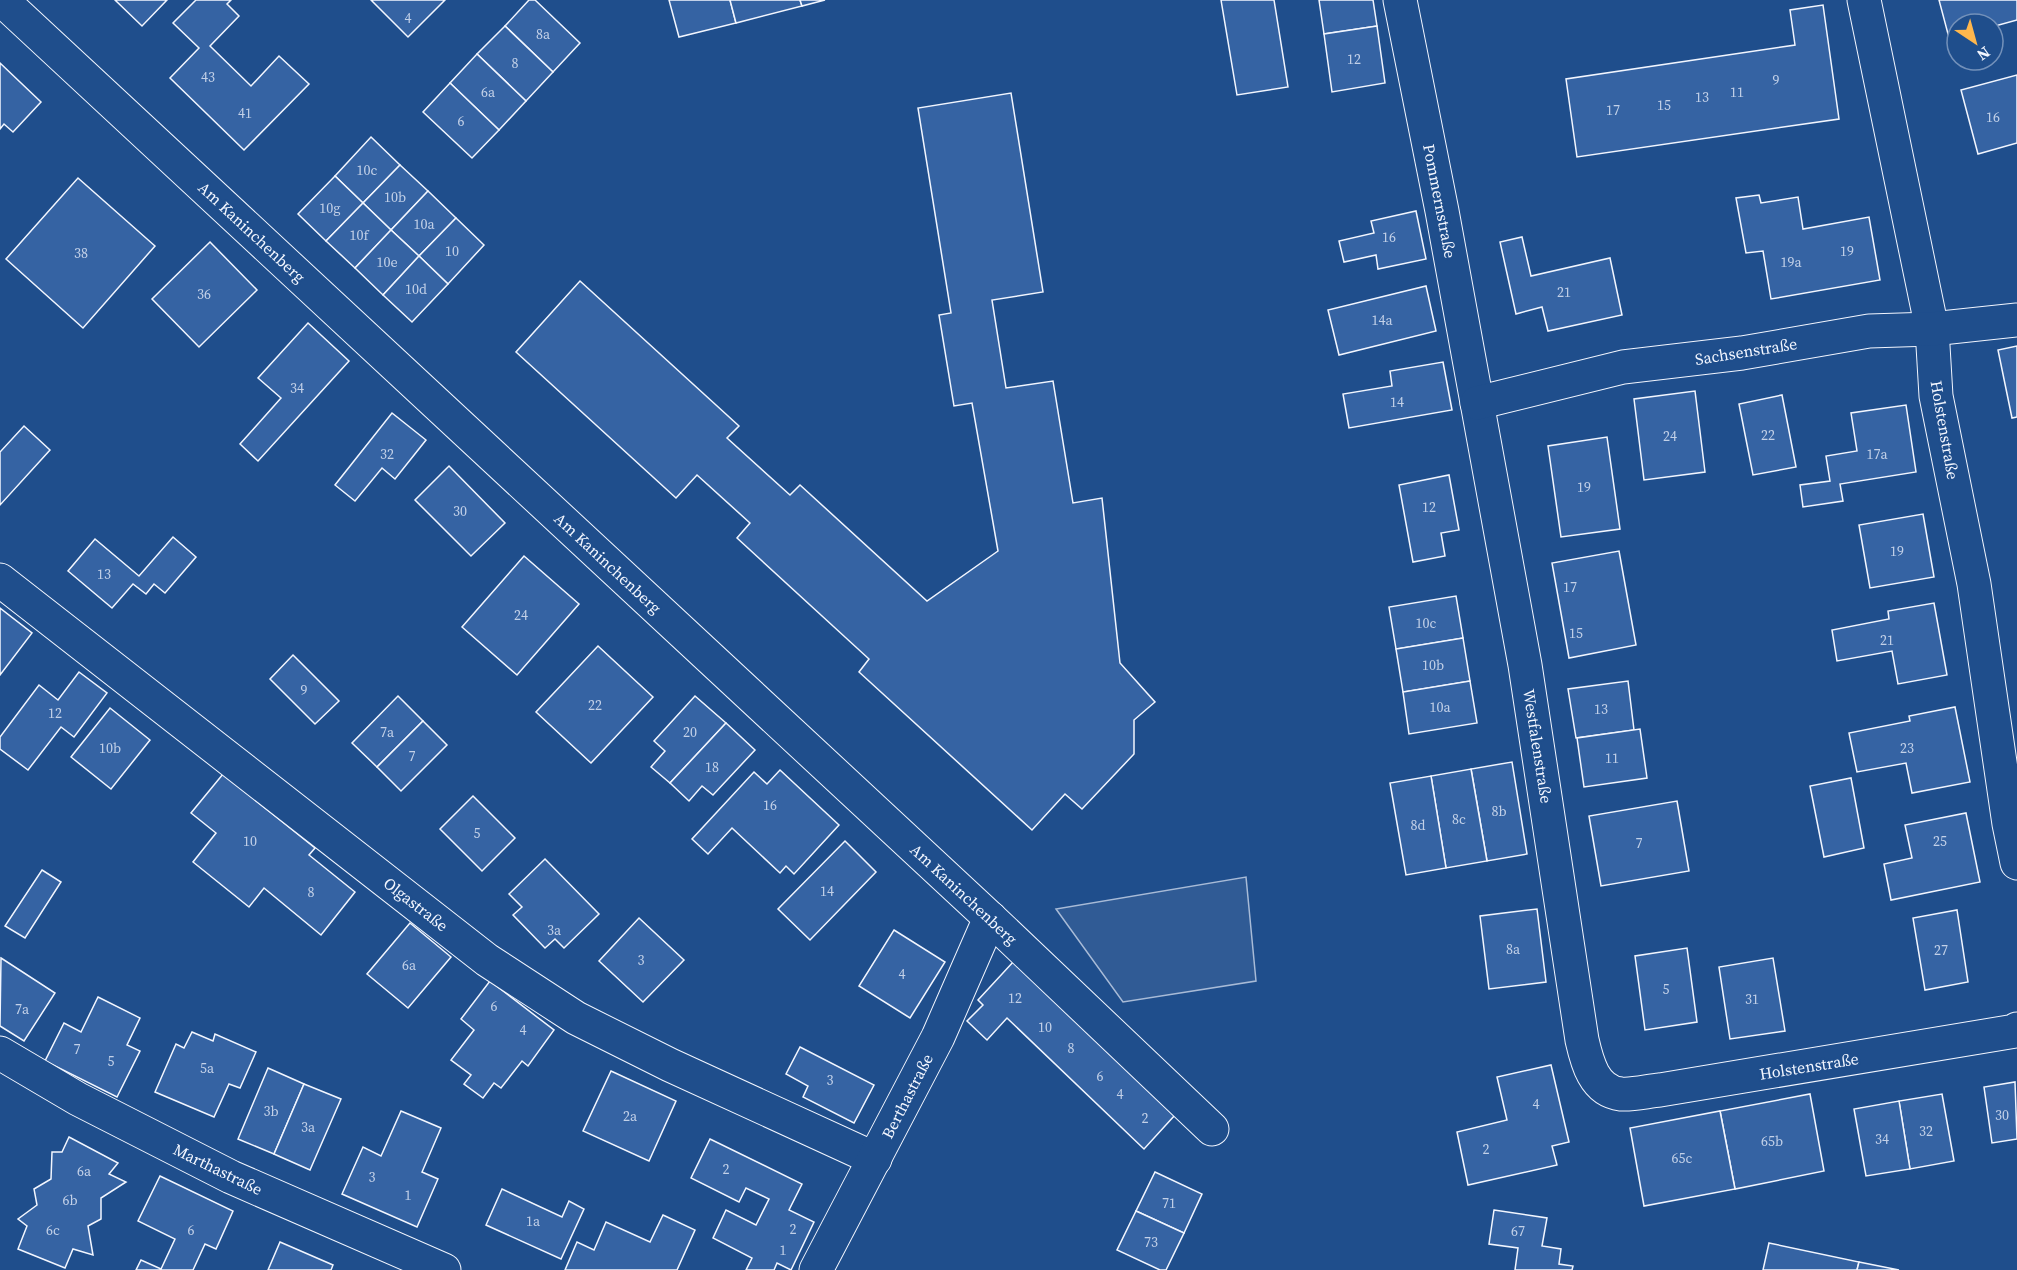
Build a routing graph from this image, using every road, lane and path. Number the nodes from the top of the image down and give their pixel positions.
1 (2, 0) edge
2 (1400, 0) edge
3 (1864, 0) edge
4 (2017, 320) edge
5 (1932, 329) junction
6 (1477, 403) junction
7 (0, 580) edge
8 (2017, 863) edge
9 (990, 918) junction
10 (2017, 1029) edge
11 (0, 1053) edge
12 (1601, 1086) joint
13 (1212, 1129) dead end
14 (875, 1159) junction
15 (444, 1270) edge
16 (816, 1270) edge

1 - 9 street, Am Kaninchenberg
2 - 6 street, Pommernstraße
3 - 5 street, Holstenstraße
4 - 5 street, Sachsenstraße
5 - 6 street, Sachsenstraße
5 - 8 street, Holstenstraße
6 - 12 street, Westfalenstraße
7 - 14 street, Olgastraße
9 - 13 street, Am Kaninchenberg
9 - 14 street, Berthastraße
10 - 12 street, Holstenstraße
11 - 15 street, Marthastraße
14 - 16 street, Berthastraße

